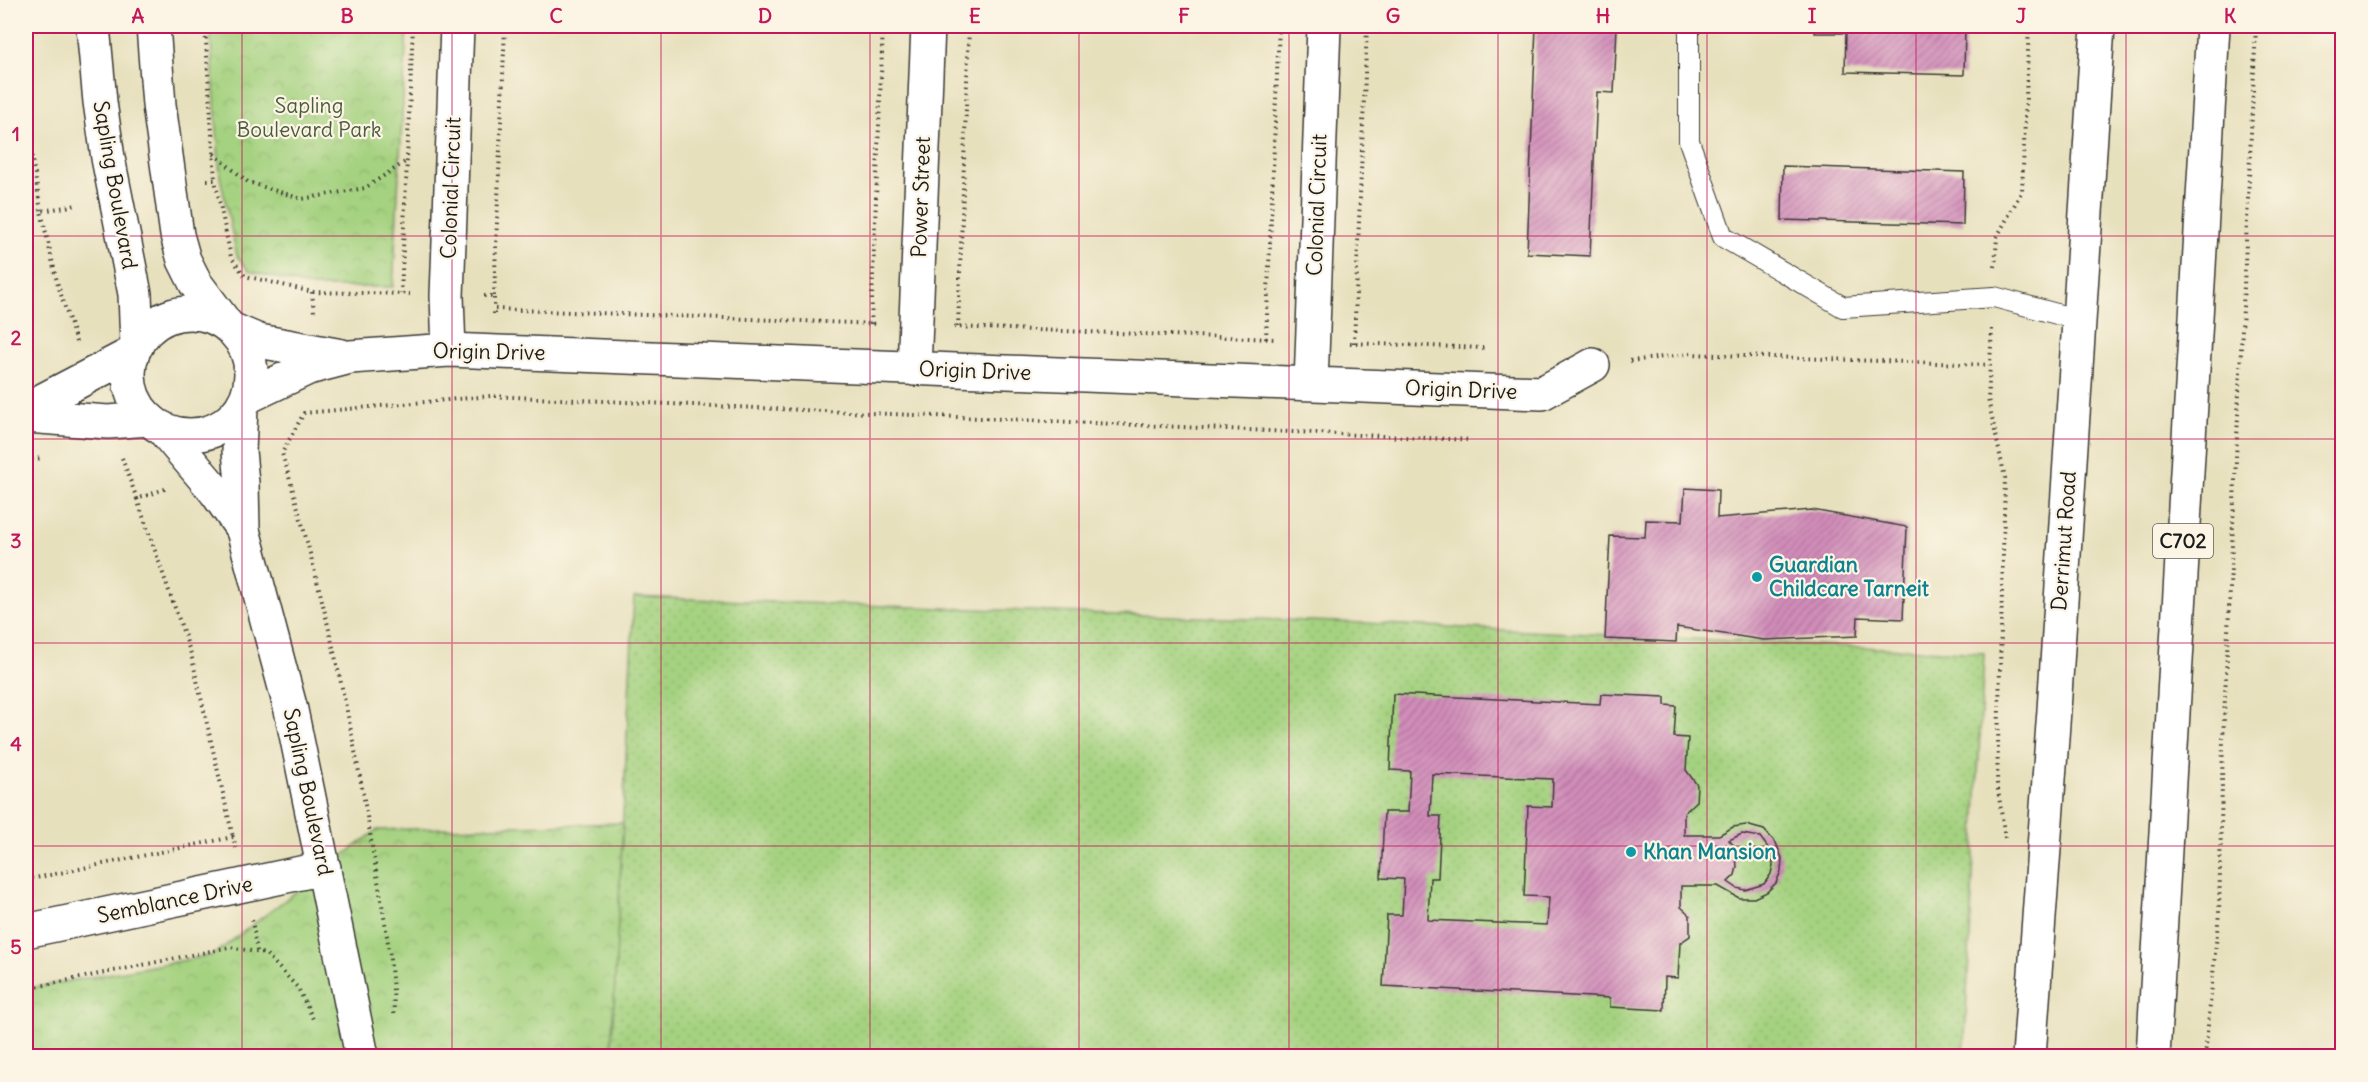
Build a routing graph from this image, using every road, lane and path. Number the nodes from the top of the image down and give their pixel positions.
1 (93, 26) edge
2 (153, 26) edge
3 (205, 26) edge
4 (413, 26) edge
5 (457, 26) edge
6 (505, 26) edge
7 (882, 26) edge
8 (928, 26) edge
9 (969, 26) edge
10 (1279, 26) edge
11 (1324, 26) edge
12 (1367, 26) edge
13 (1689, 26) edge
14 (2029, 26) edge
15 (2098, 26) edge
16 (2213, 26) edge
17 (2256, 26) edge
18 (26, 120) edge
19 (214, 154) junction
20 (406, 162) junction
21 (215, 180) dead end
22 (41, 212) dead end
23 (400, 294) dead end
24 (494, 296) dead end
25 (1994, 297) junction
26 (2079, 320) junction
27 (871, 324) dead end
28 (229, 327) junction
29 (958, 327) dead end
30 (1266, 339) dead end
31 (1354, 343) dead end
32 (135, 349) junction
33 (448, 350) junction
34 (350, 357) junction
35 (1593, 365) joint
36 (1989, 365) junction
37 (914, 369) junction
38 (1311, 384) junction
39 (244, 403) junction
40 (26, 409) edge
41 (26, 416) edge
42 (156, 423) junction
43 (1471, 440) dead end
44 (137, 499) dead end
45 (243, 530) junction
46 (234, 837) dead end
47 (2006, 846) dead end
48 (324, 868) junction
49 (26, 931) edge
50 (26, 989) edge
51 (395, 1022) dead end
52 (317, 1029) dead end
53 (362, 1056) edge
54 (2029, 1056) edge
55 (2153, 1056) edge
56 (2205, 1056) edge

1 - 32 street, Sapling Boulevard
2 - 28 street
3 - 19 path
4 - 20 path
5 - 33 street, Colonial Circuit
6 - 24 path
7 - 27 path
8 - 37 street, Power Street
9 - 29 path
10 - 30 path
11 - 38 street, Colonial Circuit
12 - 31 path
13 - 25 lane
14 - 25 path
15 - 26 street, Derrimut Road
16 - 55 street, C702
17 - 56 path
18 - 22 path
19 - 20 path
19 - 21 path
20 - 23 path
25 - 26 lane
25 - 36 path
26 - 54 street, Derrimut Road
28 - 32 street
28 - 34 street, Origin Drive
28 - 39 street
32 - 40 street
32 - 42 street
33 - 34 street, Origin Drive
33 - 37 street, Origin Drive
34 - 39 street, Origin Drive
35 - 36 path
35 - 38 street, Origin Drive
36 - 47 path
37 - 38 street, Origin Drive
39 - 42 street
39 - 45 street, Sapling Boulevard
41 - 42 street
42 - 45 street, Sapling Boulevard
43 - 51 path
44 - 46 path
45 - 48 street, Sapling Boulevard
48 - 49 street, Semblance Drive
48 - 53 street, Sapling Boulevard
50 - 52 path

